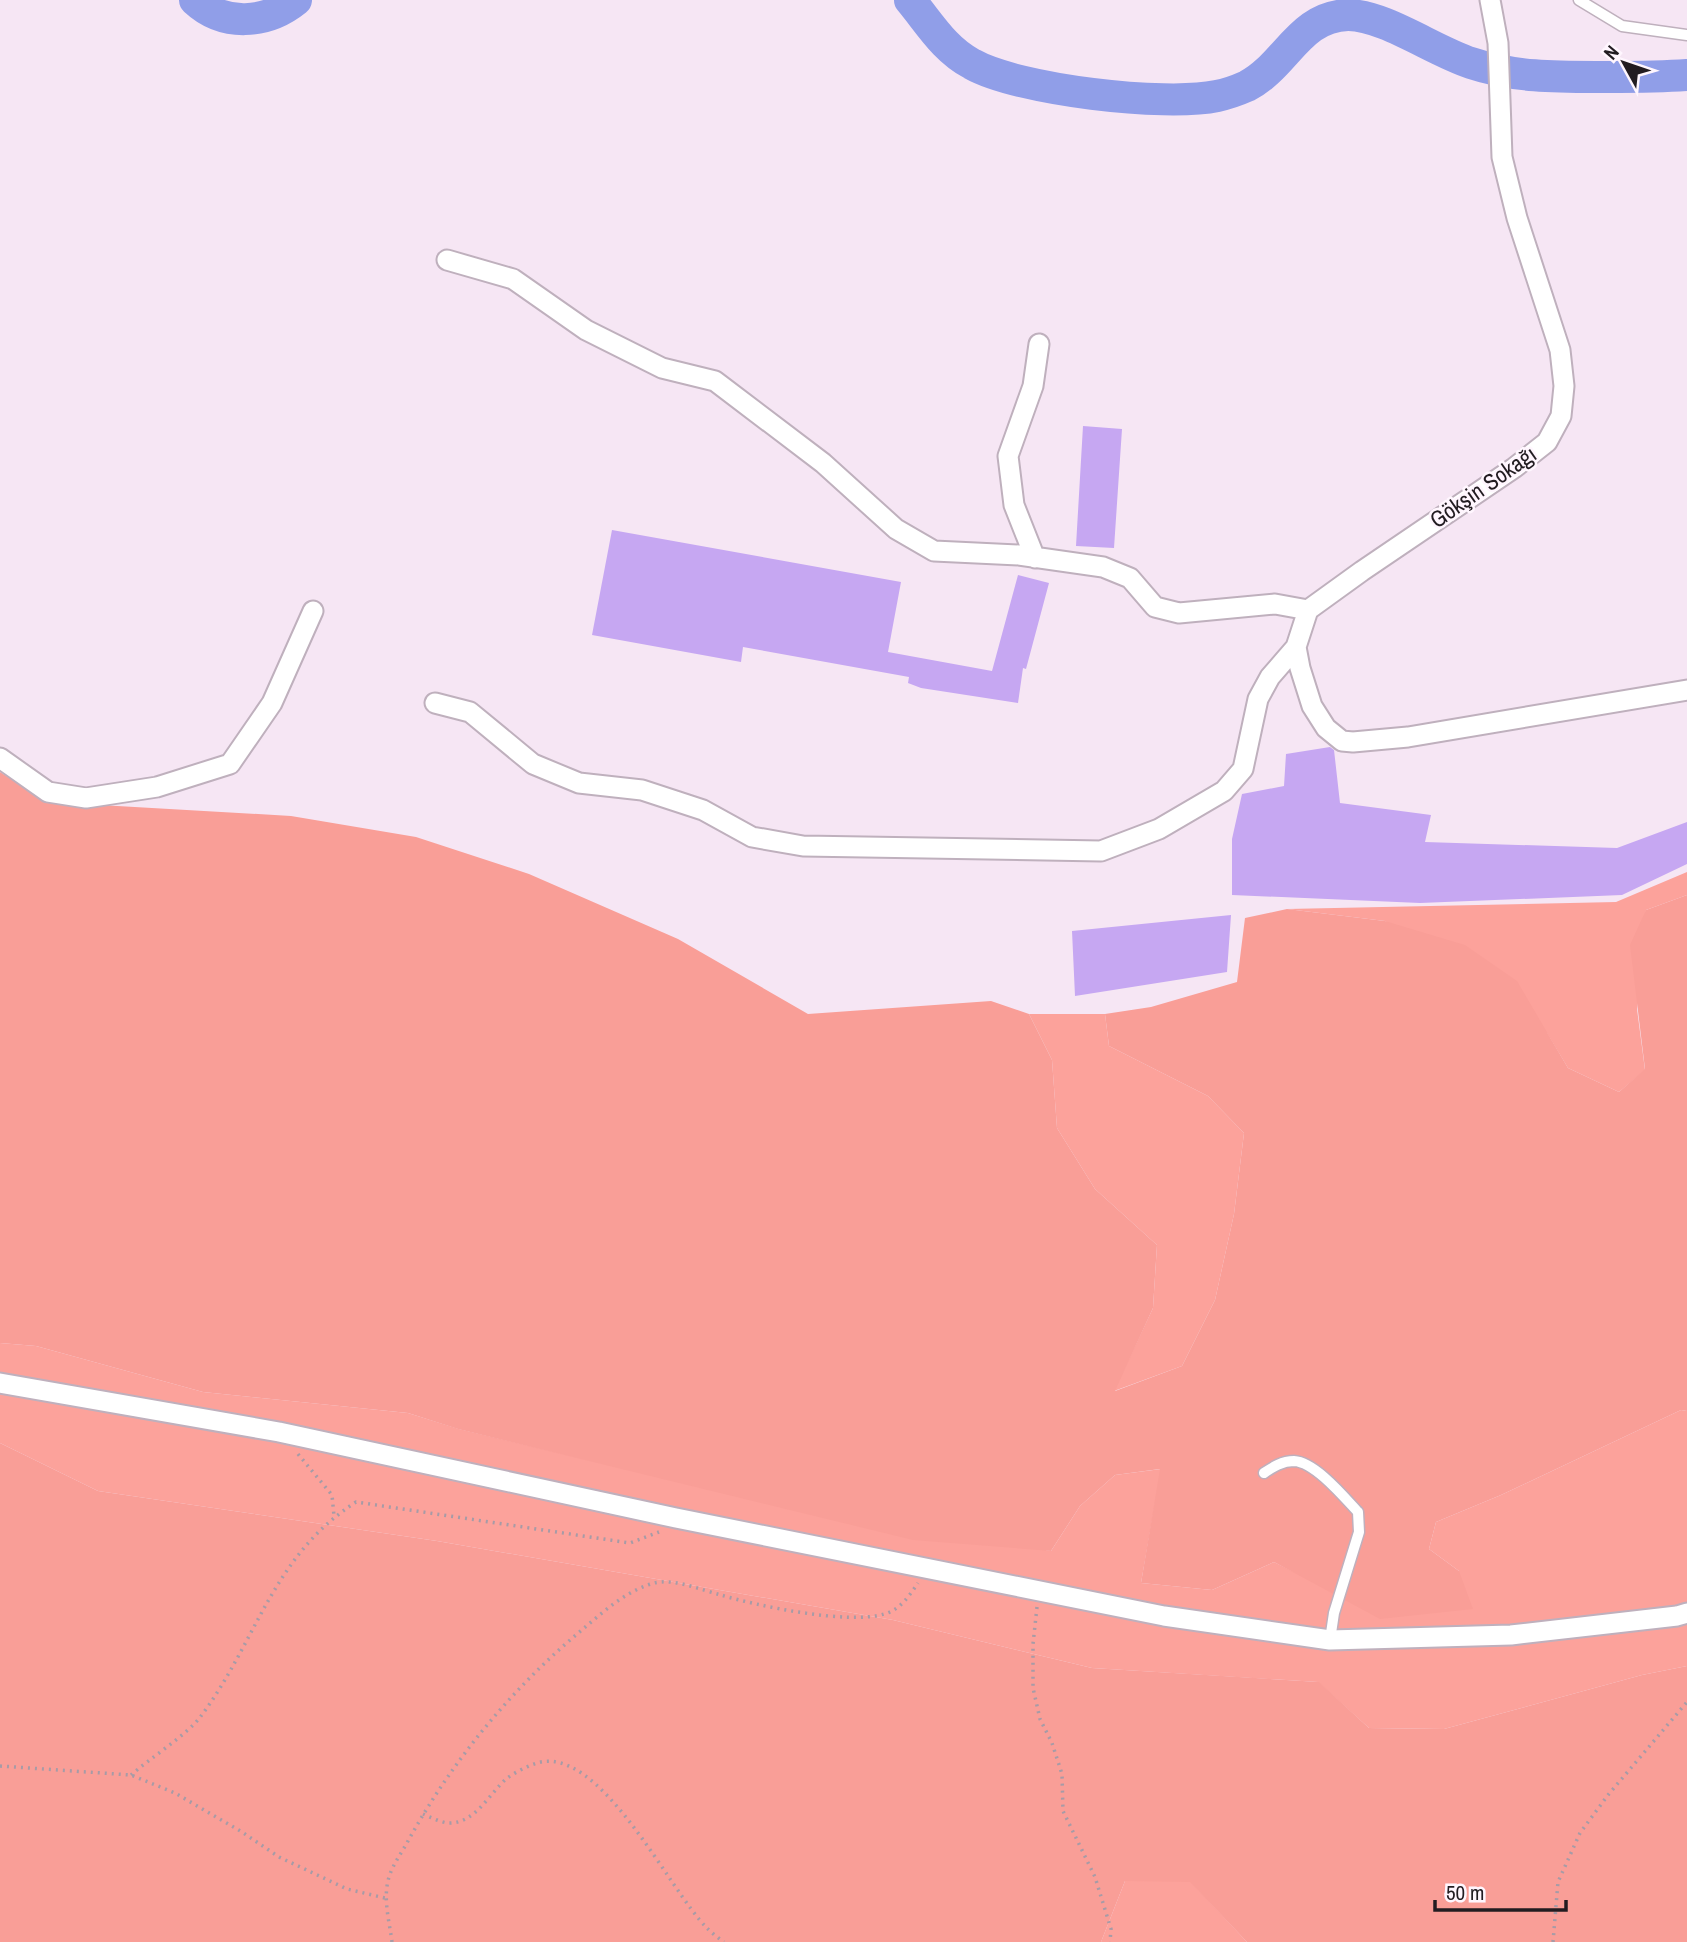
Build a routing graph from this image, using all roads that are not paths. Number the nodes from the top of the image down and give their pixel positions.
1 (1490, 0) edge
2 (1579, 0) edge
3 (1687, 35) edge
4 (447, 260) dead end
5 (1039, 344) dead end
6 (1035, 558) junction
7 (1308, 610) junction
8 (313, 611) dead end
9 (1296, 647) junction
10 (1687, 690) edge
11 (435, 703) dead end
12 (0, 758) edge
13 (0, 1383) edge
14 (1264, 1473) dead end
15 (1687, 1613) edge
16 (1330, 1640) junction

1 - 7 street, Gökşin Sokağı
2 - 3 lane
4 - 6 street
5 - 6 street
6 - 7 street
7 - 9 street
8 - 12 street
9 - 10 street
9 - 11 street
13 - 16 street
14 - 16 lane
15 - 16 street

